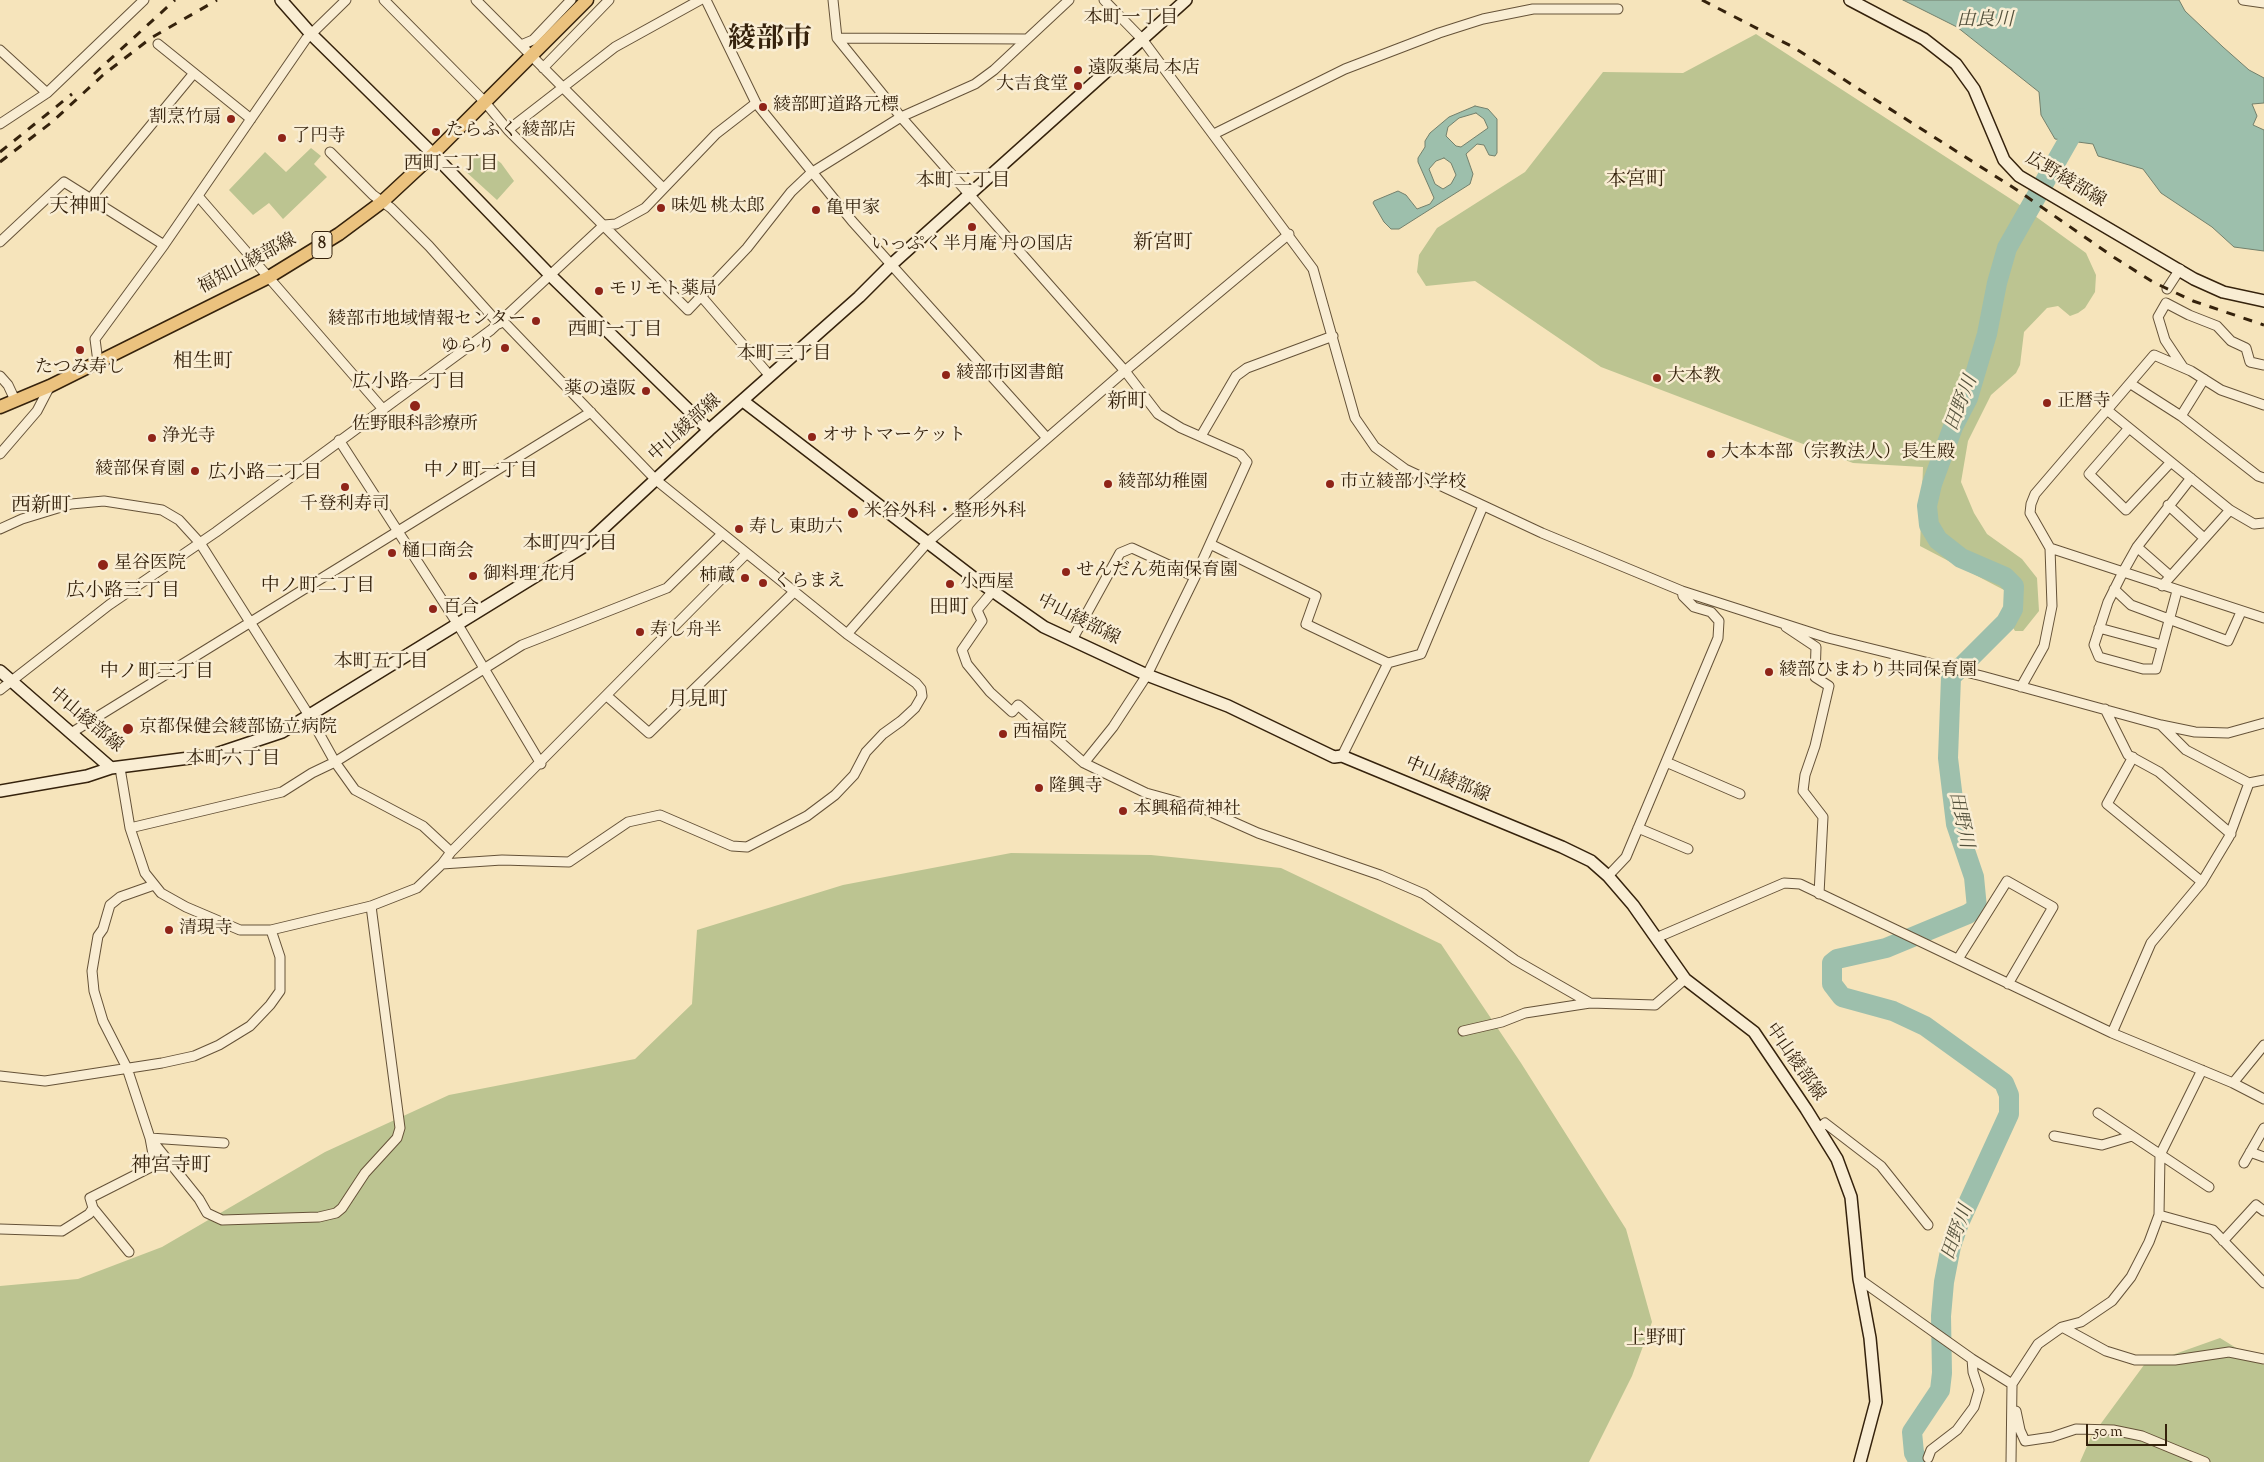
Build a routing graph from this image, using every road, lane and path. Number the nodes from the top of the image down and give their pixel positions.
1 (144, 0) edge
2 (281, 0) edge
3 (346, 0) edge
4 (384, 0) edge
5 (476, 0) edge
6 (571, 0) edge
7 (587, 0) edge
8 (609, 0) edge
9 (700, 0) edge
10 (706, 0) edge
11 (833, 0) edge
12 (1069, 0) edge
13 (1104, 0) edge
14 (1186, 0) edge
15 (1850, 0) edge
16 (2243, 0) edge
17 (2264, 3) edge
18 (1618, 9) dead end
19 (311, 34) junction
20 (837, 38) junction
21 (1142, 39) junction
22 (1026, 40) junction
23 (158, 44) dead end
24 (521, 45) junction
25 (0, 50) edge
26 (531, 55) junction
27 (543, 68) junction
28 (194, 73) junction
29 (564, 88) junction
30 (47, 94) junction
31 (484, 101) junction
32 (756, 103) junction
33 (901, 117) junction
34 (251, 119) junction
35 (0, 124) edge
36 (508, 130) junction
37 (1214, 134) junction
38 (330, 152) dead end
39 (432, 154) junction
40 (811, 173) junction
41 (663, 188) junction
42 (970, 195) junction
43 (198, 196) junction
44 (90, 199) junction
45 (382, 202) junction
46 (604, 225) junction
47 (1289, 234) junction
48 (0, 242) edge
49 (164, 245) junction
50 (892, 264) junction
51 (2180, 269) junction
52 (550, 275) junction
53 (269, 277) junction
54 (2167, 289) dead end
55 (701, 296) junction
56 (2264, 301) edge
57 (501, 322) junction
58 (1333, 336) junction
59 (98, 362) junction
60 (2264, 365) edge
61 (2183, 367) junction
62 (1125, 371) junction
63 (0, 376) edge
64 (770, 376) junction
65 (2204, 379) junction
66 (2131, 384) junction
67 (50, 386) junction
68 (15, 400) junction
69 (743, 401) junction
70 (2264, 405) edge
71 (0, 407) edge
72 (382, 408) junction
73 (2106, 410) junction
74 (591, 412) junction
75 (2181, 416) junction
76 (2129, 428) junction
77 (709, 430) junction
78 (1201, 436) junction
79 (1046, 438) junction
80 (339, 440) junction
81 (0, 454) edge
82 (2171, 462) junction
83 (2190, 478) junction
84 (2264, 478) edge
85 (656, 480) junction
86 (2168, 505) junction
87 (1483, 506) junction
88 (2230, 510) junction
89 (2264, 524) edge
90 (0, 530) edge
91 (398, 532) junction
92 (722, 534) junction
93 (2204, 538) junction
94 (200, 542) junction
95 (928, 542) junction
96 (1210, 544) junction
97 (2137, 547) junction
98 (2050, 548) junction
99 (746, 554) junction
100 (2123, 572) junction
101 (2170, 576) junction
102 (1195, 577) junction
103 (2162, 586) junction
104 (2114, 589) junction
105 (2177, 590) junction
106 (993, 591) junction
107 (1682, 591) junction
108 (794, 592) junction
109 (2241, 612) junction
110 (2169, 618) junction
111 (2264, 618) edge
112 (250, 622) junction
113 (1782, 623) junction
114 (457, 624) junction
115 (2099, 628) junction
116 (847, 634) junction
117 (1072, 640) junction
118 (2162, 645) junction
119 (1388, 663) junction
120 (484, 670) junction
121 (0, 671) edge
122 (1147, 675) junction
123 (12, 681) junction
124 (2021, 688) junction
125 (0, 690) edge
126 (607, 696) junction
127 (2105, 709) junction
128 (310, 717) junction
129 (2264, 723) edge
130 (2161, 725) junction
131 (71, 733) junction
132 (1342, 756) junction
133 (2134, 757) junction
134 (335, 762) junction
135 (1666, 762) junction
136 (1084, 763) junction
137 (541, 764) junction
138 (116, 768) junction
139 (2264, 780) edge
140 (2249, 783) junction
141 (0, 791) edge
142 (1740, 794) dead end
143 (130, 828) junction
144 (1638, 828) junction
145 (2231, 834) junction
146 (1688, 849) dead end
147 (451, 852) junction
148 (442, 864) junction
149 (1608, 876) junction
150 (2202, 882) junction
151 (154, 885) junction
152 (1819, 894) junction
153 (371, 906) junction
154 (271, 930) junction
155 (1656, 938) junction
156 (1958, 959) junction
157 (1685, 980) junction
158 (2008, 984) junction
159 (1590, 1003) junction
160 (1463, 1031) dead end
161 (2112, 1033) junction
162 (2264, 1045) edge
163 (127, 1068) junction
164 (2202, 1070) junction
165 (0, 1076) edge
166 (2233, 1082) junction
167 (2264, 1099) edge
168 (2098, 1113) dead end
169 (2264, 1128) edge
170 (1818, 1129) junction
171 (2054, 1136) dead end
172 (2132, 1136) junction
173 (150, 1138) junction
174 (224, 1143) dead end
175 (2250, 1152) junction
176 (2160, 1155) junction
177 (2264, 1157) edge
178 (2244, 1163) dead end
179 (2209, 1186) dead end
180 (93, 1208) junction
181 (2264, 1212) edge
182 (2159, 1215) junction
183 (1928, 1225) dead end
184 (0, 1229) edge
185 (2223, 1241) junction
186 (129, 1252) dead end
187 (1859, 1279) junction
188 (2264, 1281) edge
189 (2062, 1327) junction
190 (1972, 1359) junction
191 (2264, 1359) edge
192 (2012, 1384) junction
193 (1928, 1458) dead end
194 (1860, 1462) edge
195 (2011, 1462) edge
196 (2206, 1462) edge

1 - 30 street
2 - 19 main road
3 - 19 street
4 - 31 street
5 - 24 street
6 - 24 street
7 - 26 main road, 福知山綾部線 / 8
8 - 27 street
9 - 29 street
10 - 32 street
11 - 20 street
12 - 22 street
13 - 21 street
14 - 21 main road
15 - 51 main road, 広野綾部線
16 - 17 street
18 - 37 street
19 - 34 street
19 - 39 main road
20 - 22 street
20 - 33 street
21 - 37 street
21 - 42 main road
22 - 33 street
23 - 28 street
24 - 26 street
25 - 30 street
26 - 27 street
26 - 31 main road, 福知山綾部線 / 8
27 - 29 street
28 - 34 street
28 - 44 street
29 - 36 street
29 - 41 street
30 - 35 street
31 - 36 street
31 - 39 main road, 福知山綾部線 / 8
32 - 40 street
32 - 41 street
33 - 40 street
33 - 42 street
34 - 43 street
36 - 46 street
37 - 47 street
38 - 45 street
39 - 45 main road, 福知山綾部線 / 8
39 - 52 main road
40 - 50 street
40 - 55 street
41 - 46 street
42 - 50 main road
42 - 62 street
43 - 49 street
43 - 53 street
44 - 48 street
44 - 49 street
45 - 53 main road, 福知山綾部線 / 8
45 - 57 street
46 - 52 street
46 - 55 street
47 - 58 street
47 - 62 street
49 - 59 street
50 - 64 main road
50 - 79 street
51 - 54 street
51 - 56 main road, 広野綾部線
52 - 57 street
52 - 77 main road
53 - 59 main road, 福知山綾部線 / 8
53 - 72 street
55 - 64 street
57 - 72 street
57 - 74 street
58 - 78 street
58 - 87 street
59 - 67 main road, 福知山綾部線 / 8
60 - 61 street
61 - 65 street
61 - 66 street
62 - 78 street
62 - 79 street
63 - 68 street
64 - 69 main road
65 - 70 street
65 - 75 street
66 - 73 street
66 - 75 street
67 - 68 main road, 福知山綾部線 / 8
67 - 81 street
68 - 71 main road, 福知山綾部線 / 8
69 - 77 main road, 中山綾部線
69 - 95 main road, 中山綾部線
72 - 80 street
73 - 76 street
73 - 98 street
74 - 85 street
74 - 91 street
75 - 84 street
76 - 82 street
76 - 82 street
77 - 85 main road, 中山綾部線
78 - 96 street
79 - 95 street
80 - 91 street
80 - 94 street
82 - 83 street
83 - 86 street
83 - 88 street
85 - 92 street
85 - 114 main road, 中山綾部線
86 - 93 street
86 - 97 street
87 - 107 street
87 - 119 street
88 - 89 street
88 - 93 street
90 - 94 street
91 - 112 street
91 - 114 street
92 - 99 street
92 - 120 street
93 - 101 street
94 - 112 street
94 - 123 street
95 - 106 main road, 中山綾部線
95 - 116 street
96 - 102 street
96 - 119 street
97 - 100 street
97 - 101 street
98 - 100 street
98 - 124 street
99 - 108 street
99 - 126 street
100 - 103 street
100 - 104 street
101 - 103 street
102 - 117 street
102 - 122 street
103 - 105 street
104 - 110 street
104 - 115 street
105 - 109 street
105 - 110 street
106 - 117 main road, 中山綾部線
106 - 136 street
107 - 113 street
107 - 135 street
108 - 116 street
108 - 126 street
109 - 110 street
109 - 111 street
110 - 118 street
112 - 128 street
112 - 131 street
113 - 124 street
113 - 152 street
114 - 120 street
114 - 128 main road, 中山綾部線
115 - 118 street
115 - 118 street
116 - 148 street
117 - 122 main road, 中山綾部線
119 - 132 street
120 - 134 street
120 - 137 street
121 - 123 main road, 中山綾部線
122 - 132 main road, 中山綾部線
122 - 136 street
123 - 125 street
123 - 131 main road, 中山綾部線
124 - 127 street
126 - 137 street
127 - 130 street
127 - 133 street
128 - 134 street
128 - 138 main road, 中山綾部線
129 - 130 street
130 - 140 street
131 - 138 main road, 中山綾部線
132 - 149 main road, 中山綾部線
133 - 145 street
133 - 150 street
134 - 143 street
134 - 147 street
135 - 142 street
135 - 144 street
136 - 159 street
137 - 147 street
138 - 141 main road
138 - 143 street
139 - 140 street
140 - 145 street
143 - 151 street
144 - 146 street
144 - 149 street
145 - 150 street
147 - 148 street
148 - 153 street
149 - 155 main road, 中山綾部線
150 - 161 street
151 - 154 street
151 - 163 street
152 - 155 street
152 - 156 street
153 - 154 street
153 - 173 street
154 - 163 street
155 - 157 main road, 中山綾部線
156 - 158 street
156 - 158 street
157 - 159 street
157 - 170 main road, 中山綾部線
158 - 161 street
159 - 160 street
161 - 164 street
162 - 166 street
163 - 165 street
163 - 173 street
164 - 166 street
164 - 176 street
166 - 167 street
168 - 172 street
169 - 175 street
170 - 183 street
170 - 187 main road, 中山綾部線
171 - 172 street
172 - 176 street
173 - 174 street
173 - 180 street
175 - 177 street
175 - 178 street
176 - 179 street
176 - 182 street
180 - 184 street
180 - 186 street
181 - 185 street
182 - 185 street
182 - 189 street
185 - 188 street
187 - 190 street
187 - 194 main road, 中山綾部線
189 - 191 street
189 - 192 street
190 - 192 street
190 - 193 street
192 - 195 street
192 - 196 street

